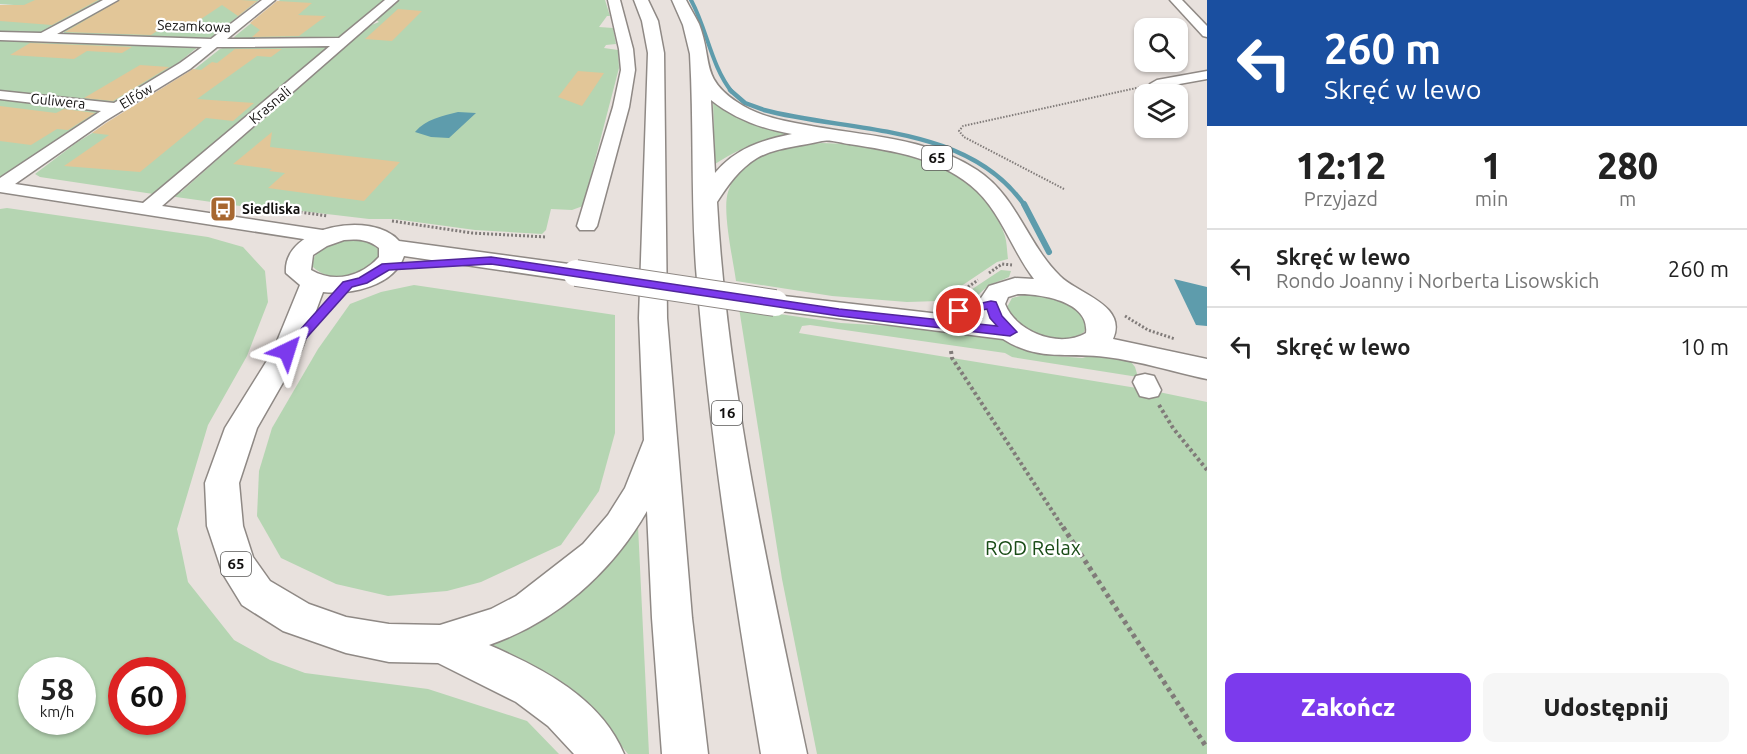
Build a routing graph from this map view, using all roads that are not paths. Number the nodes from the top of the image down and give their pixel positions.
1 (112, 0) edge
2 (268, 0) edge
3 (392, 0) edge
4 (680, 0) edge
5 (1176, 0) edge
6 (624, 2) edge
7 (1207, 33) edge
8 (0, 36) edge
9 (43, 36) junction
10 (344, 42) junction
11 (214, 43) junction
12 (700, 70) junction
13 (1207, 75) edge
14 (1157, 84) dead end
15 (0, 95) edge
16 (117, 108) junction
17 (838, 136) junction
18 (0, 187) edge
19 (706, 201) junction
20 (147, 209) junction
21 (242, 223) junction
22 (1012, 224) junction
23 (587, 226) dead end
24 (331, 227) junction
25 (299, 257) junction
26 (388, 257) junction
27 (314, 282) junction
28 (347, 284) junction
29 (1016, 286) junction
30 (1063, 292) junction
31 (991, 304) junction
32 (884, 316) junction
33 (1010, 332) junction
34 (1094, 335) junction
35 (287, 351) junction
36 (1207, 360) edge
37 (1207, 369) edge
38 (661, 439) junction
39 (440, 644) junction
40 (601, 754) edge
41 (685, 754) edge
42 (784, 754) edge

1 - 9 street
2 - 11 street, Elfów
3 - 10 street, Krasnali
4 - 12 main road, 16
5 - 7 street
6 - 23 street
6 - 38 main road
8 - 9 street, Sezamkowa
9 - 11 street, Sezamkowa
10 - 11 street, Sezamkowa
10 - 20 street, Krasnali
11 - 16 street, Elfów
12 - 17 main road
12 - 19 main road, 16
13 - 14 street
15 - 16 street, Guliwera
16 - 18 street, Elfów
17 - 19 main road, 65
17 - 22 main road, 65
18 - 20 street
19 - 42 main road, 16
20 - 21 street
21 - 24 street
21 - 25 street
22 - 29 main road, 65
22 - 30 main road
24 - 25 main road
24 - 26 main road
25 - 27 main road
26 - 28 main road
26 - 32 main road, bridge
27 - 28 main road
27 - 35 main road, 65
28 - 35 main road
29 - 30 main road
29 - 31 main road
30 - 34 main road
31 - 32 main road
31 - 33 main road
32 - 33 main road
33 - 34 main road
34 - 36 main road
34 - 37 main road
35 - 39 main road, 65
38 - 39 main road
38 - 41 main road
39 - 40 main road, 65

